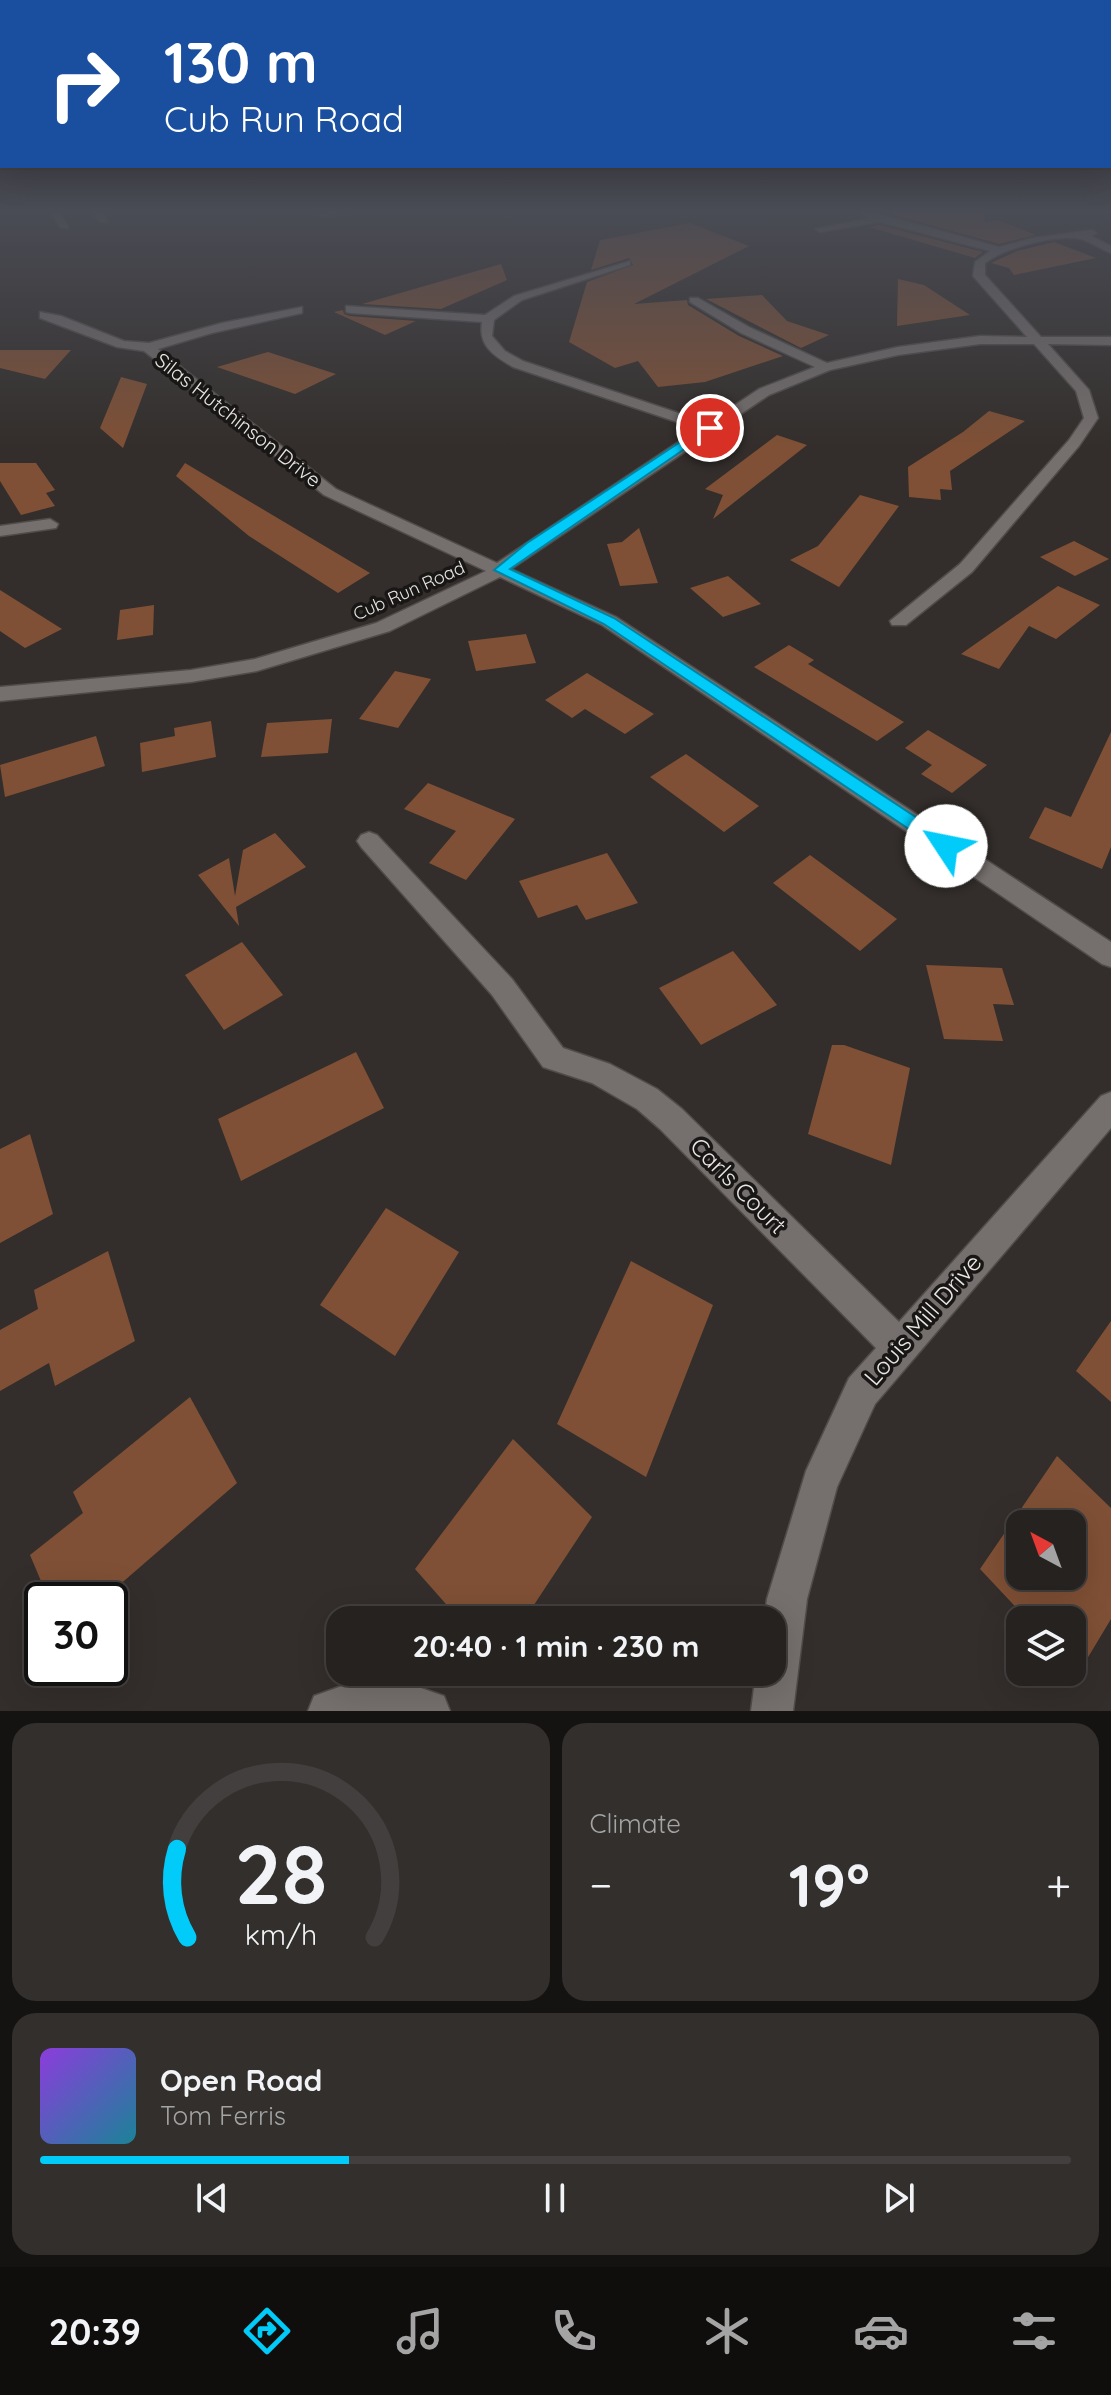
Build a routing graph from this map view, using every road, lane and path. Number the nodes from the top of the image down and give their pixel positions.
1 (546, 289) edge
2 (991, 289) edge
3 (694, 300) dead end
4 (350, 309) dead end
5 (298, 310) dead end
6 (44, 315) dead end
7 (488, 319) junction
8 (1037, 340) junction
9 (1111, 341) edge
10 (148, 348) junction
11 (826, 367) junction
12 (710, 428) junction
13 (50, 524) dead end
14 (0, 531) edge
15 (501, 570) junction
16 (899, 621) dead end
17 (0, 694) edge
18 (369, 841) dead end
19 (1111, 956) edge
20 (1111, 1106) edge
21 (900, 1347) junction
22 (329, 1711) edge
23 (429, 1711) edge
24 (772, 1711) edge

1 - 7 street
2 - 8 street
3 - 11 street
4 - 7 street
5 - 10 street
6 - 10 street
7 - 12 street
8 - 9 street, Cub Run Road
8 - 11 street, Cub Run Road
8 - 16 street
10 - 15 street, Silas Hutchinson Drive
11 - 12 street, Cub Run Road
12 - 15 street, Cub Run Road
13 - 14 street
15 - 17 street, Cub Run Road
15 - 19 street, Silas Hutchinson Drive
18 - 21 street, Carls Court
20 - 21 street, Louis Mill Drive
21 - 24 street, Louis Mill Drive
22 - 23 street

